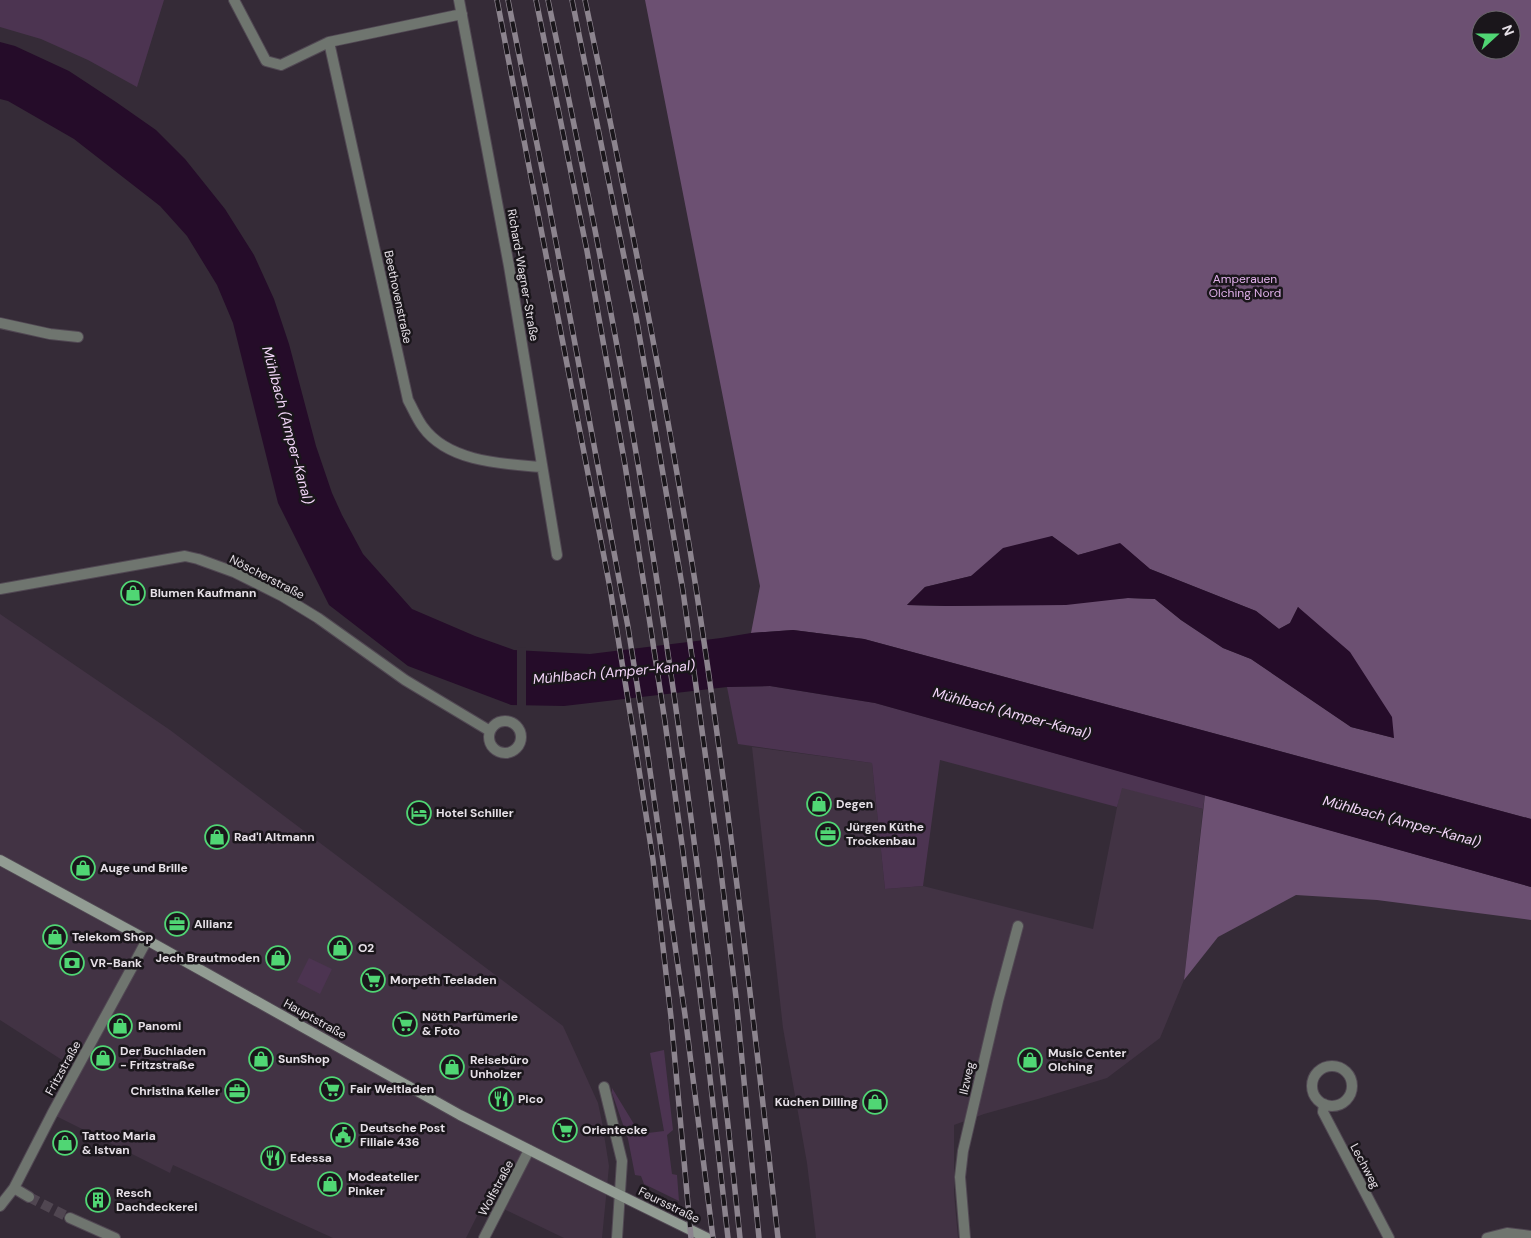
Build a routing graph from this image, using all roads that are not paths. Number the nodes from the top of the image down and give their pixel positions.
1 (234, 0) edge
2 (459, 0) edge
3 (462, 14) junction
4 (329, 42) junction
5 (0, 322) edge
6 (78, 337) dead end
7 (541, 467) junction
8 (557, 555) dead end
9 (0, 589) edge
10 (490, 731) dead end
11 (0, 860) edge
12 (1018, 926) dead end
13 (147, 940) junction
14 (604, 1087) dead end
15 (1324, 1104) junction
16 (529, 1150) junction
17 (14, 1188) junction
18 (620, 1195) junction
19 (29, 1197) tunnel mouth
20 (0, 1206) edge
21 (70, 1218) tunnel mouth
22 (1531, 1236) edge
23 (115, 1238) edge
24 (484, 1238) edge
25 (617, 1238) edge
26 (707, 1238) edge
27 (965, 1238) edge
28 (1389, 1238) edge
29 (1488, 1238) edge

1 - 4 street
2 - 3 street, Richard-Wagner-Straße
3 - 4 street
3 - 7 street, Richard-Wagner-Straße
4 - 7 street, Beethovenstraße
5 - 6 street
7 - 8 street, Richard-Wagner-Straße
9 - 10 street, Nöscherstraße
11 - 13 street, Hauptstraße
12 - 27 street, Ilzweg
13 - 16 street, Hauptstraße
13 - 17 street, Fritzstraße
14 - 18 street
15 - 15 street, Lechweg
15 - 28 street, Lechweg
16 - 18 street, Hauptstraße
16 - 24 street, Wolfstraße
17 - 19 street
17 - 20 street, Fritzstraße
18 - 25 street
18 - 26 street, Feursstraße
21 - 23 street
22 - 29 street

